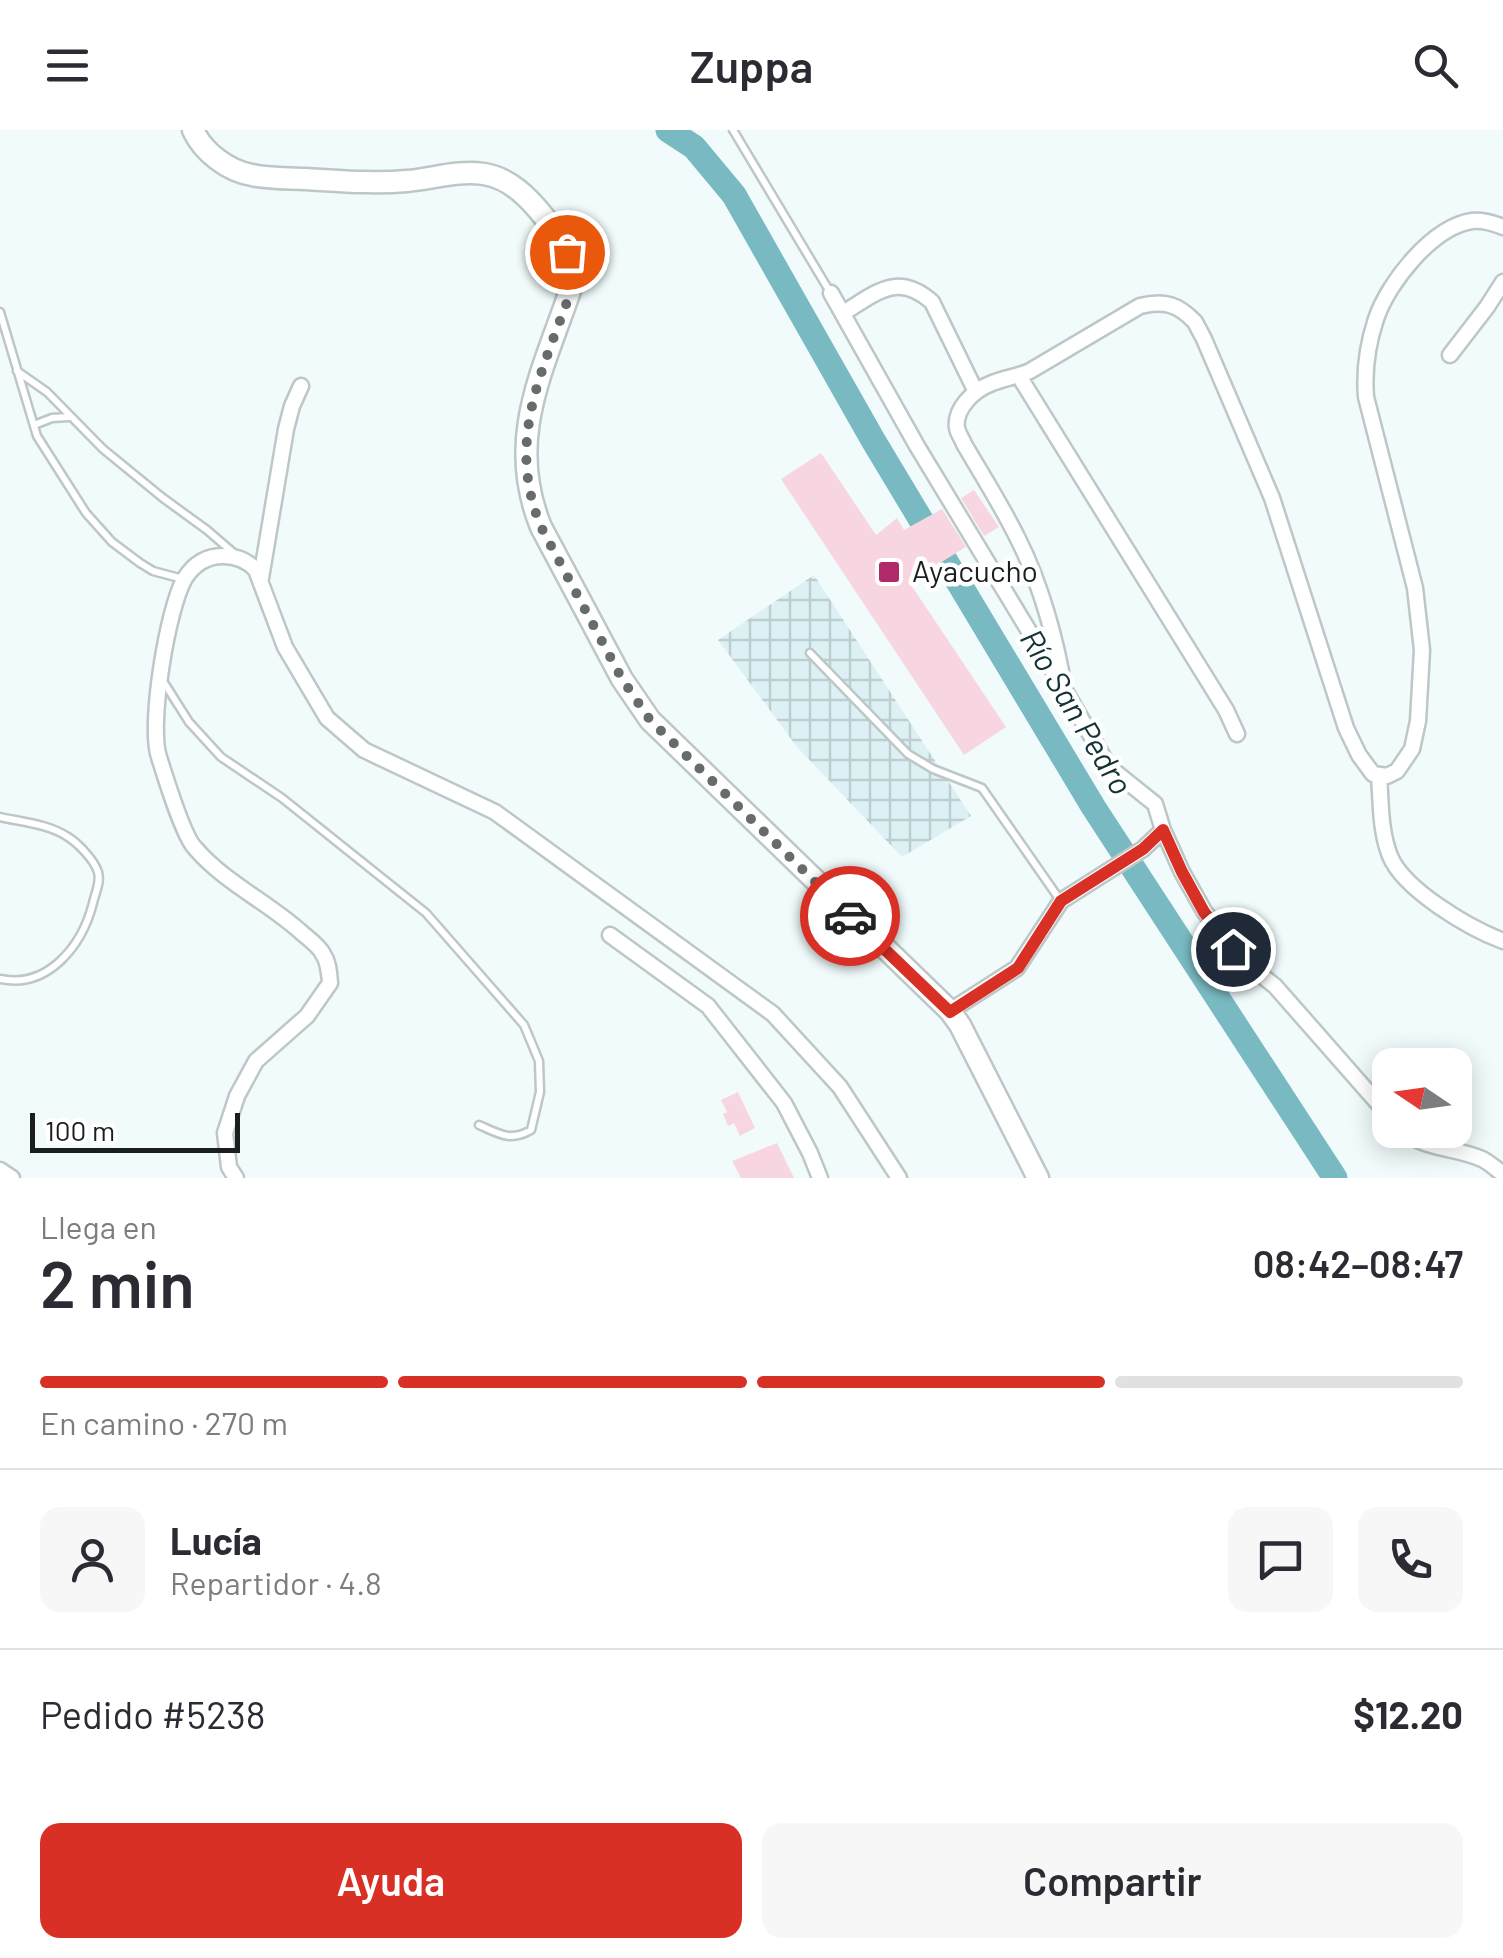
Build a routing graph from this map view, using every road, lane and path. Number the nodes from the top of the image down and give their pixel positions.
1 (193, 130) edge
2 (733, 130) edge
3 (1503, 227) edge
4 (1503, 282) edge
5 (831, 293) joint
6 (0, 312) edge
7 (843, 314) junction
8 (1450, 356) dead end
9 (17, 370) junction
10 (1020, 376) junction
11 (302, 386) dead end
12 (976, 392) junction
13 (70, 416) junction
14 (34, 425) junction
15 (241, 559) junction
16 (184, 579) junction
17 (261, 579) junction
18 (810, 653) dead end
19 (159, 676) junction
20 (1064, 688) junction
21 (1237, 734) dead end
22 (1379, 776) junction
23 (0, 817) edge
24 (1163, 830) junction
25 (1061, 901) junction
26 (610, 935) dead end
27 (1503, 941) edge
28 (0, 979) edge
29 (950, 1012) junction
30 (1372, 1097) edge
31 (479, 1125) dead end
32 (1441, 1148) edge
33 (0, 1170) edge
34 (1503, 1174) edge
35 (12, 1178) edge
36 (236, 1178) edge
37 (820, 1178) edge
38 (899, 1178) edge
39 (1038, 1178) edge

1 - 29 main road
2 - 5 lane
3 - 22 street
4 - 8 street
5 - 7 street
6 - 9 lane
7 - 12 street
7 - 20 street
9 - 13 lane
9 - 14 lane
10 - 12 street
10 - 21 street
10 - 22 street
11 - 17 street
12 - 20 street
13 - 14 lane
13 - 15 lane
14 - 16 lane
15 - 16 street
15 - 17 street
16 - 19 street
17 - 38 street
18 - 25 lane
19 - 31 lane
19 - 36 street
20 - 24 street
22 - 27 street
23 - 28 lane
24 - 25 street
24 - 30 street
25 - 29 street
26 - 37 street
29 - 39 main road
32 - 34 street
33 - 35 street

